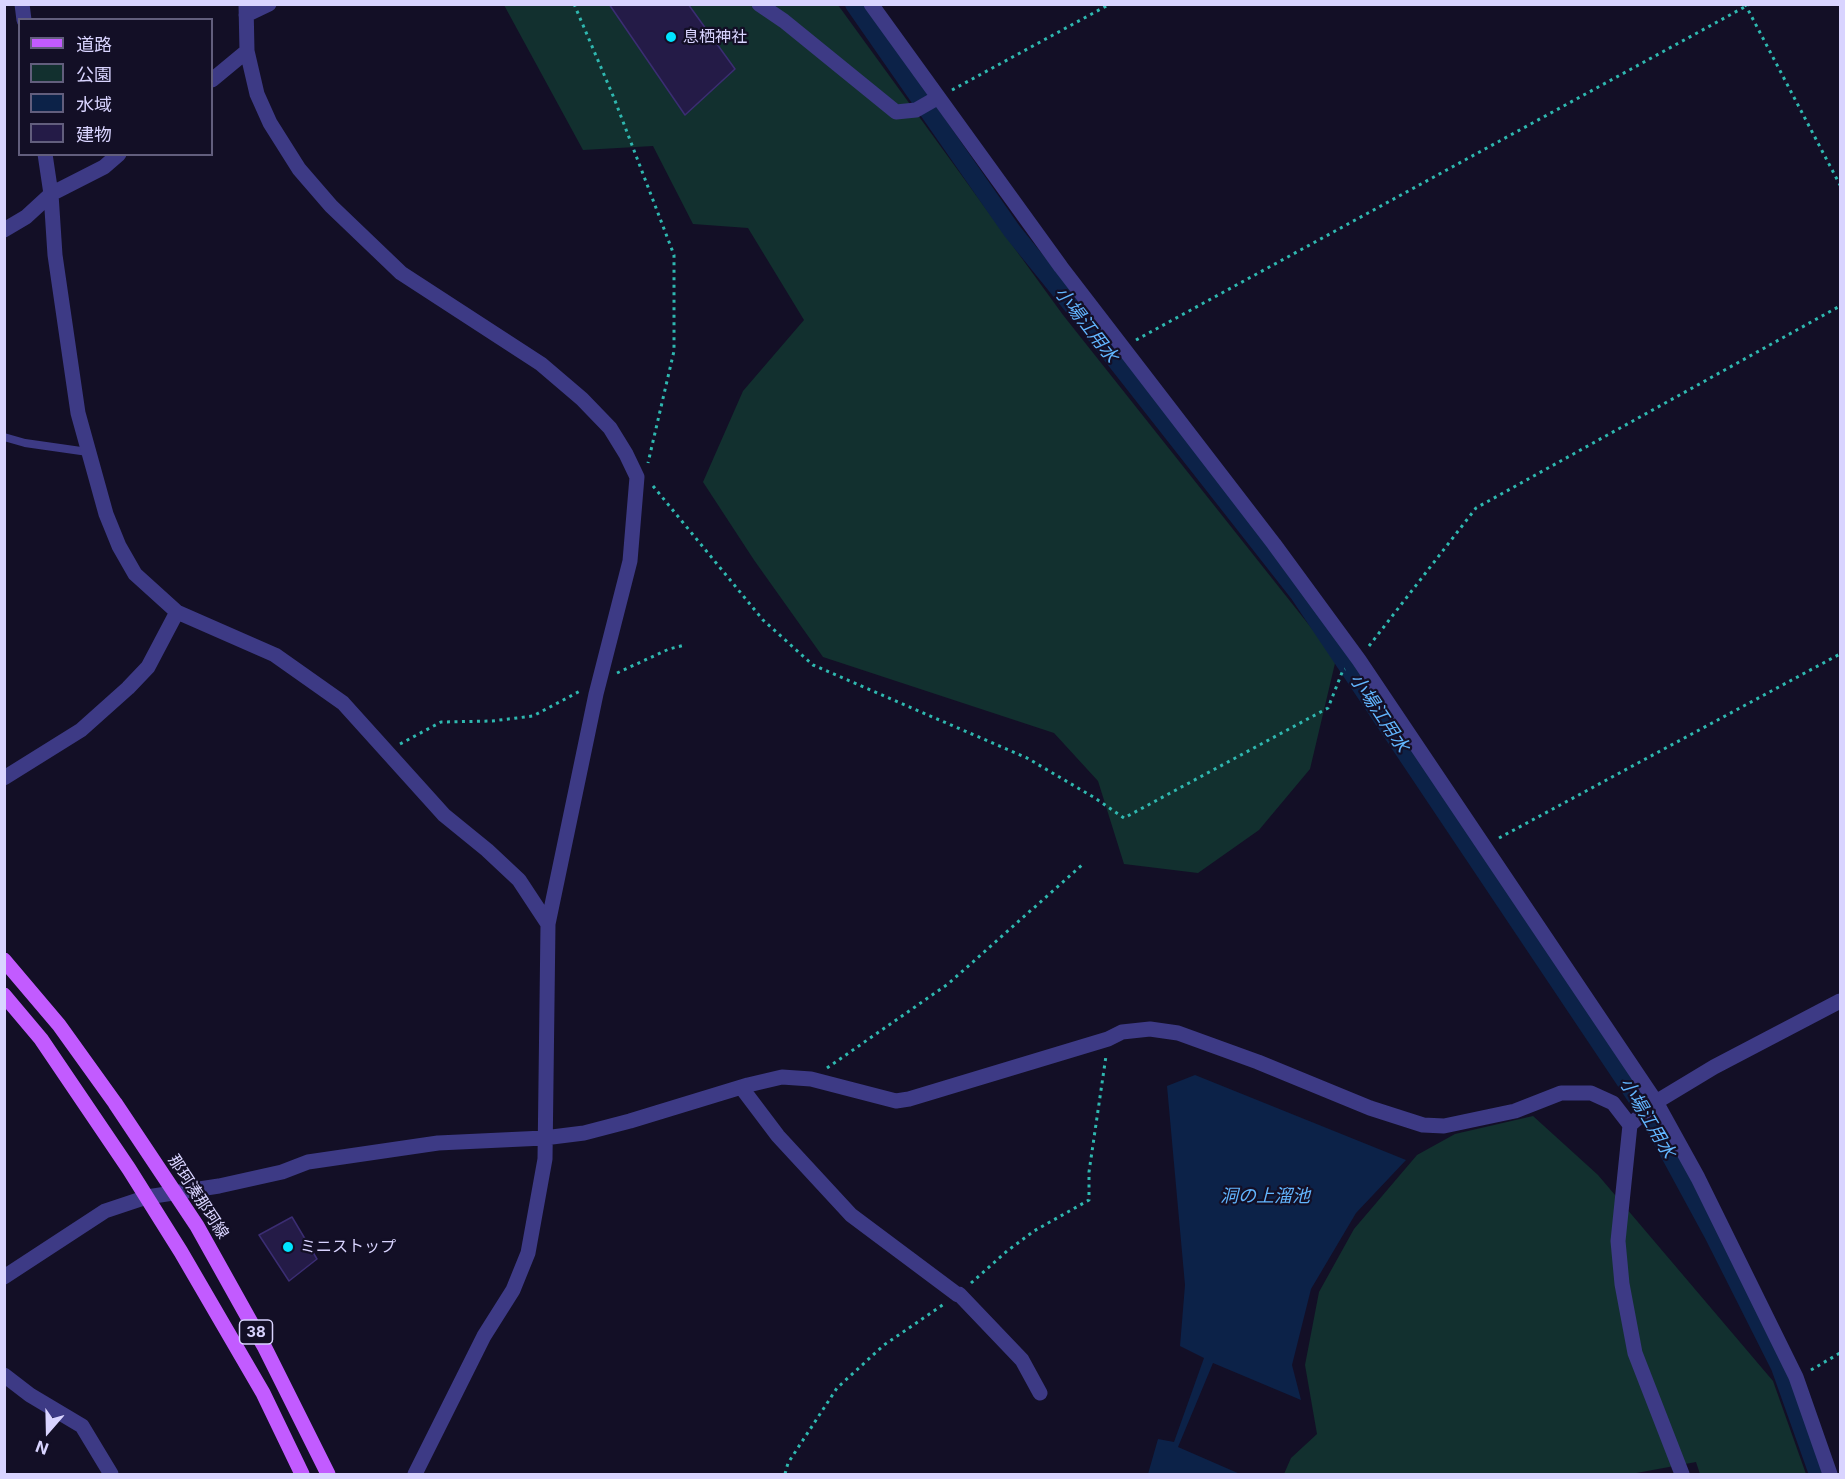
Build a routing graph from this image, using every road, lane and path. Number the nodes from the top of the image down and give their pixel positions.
1 (269, 4) edge
2 (574, 4) edge
3 (759, 4) edge
4 (871, 4) edge
5 (1110, 4) edge
6 (1747, 5) edge
7 (246, 10) edge
8 (248, 51) junction
9 (213, 79) edge
10 (933, 100) junction
11 (45, 156) edge
12 (117, 156) edge
13 (1840, 185) edge
14 (51, 194) junction
15 (4, 230) edge
16 (1840, 306) edge
17 (1121, 348) junction
18 (4, 437) edge
19 (88, 452) junction
20 (641, 477) junction
21 (177, 612) junction
22 (685, 645) dead end
23 (1840, 654) edge
24 (1359, 660) junction
25 (1342, 670) dead end
26 (599, 681) junction
27 (387, 750) junction
28 (4, 778) edge
29 (1483, 846) junction
30 (1082, 865) dead end
31 (548, 924) junction
32 (4, 960) edge
33 (4, 995) edge
34 (1840, 1001) edge
35 (1108, 1039) junction
36 (811, 1079) junction
37 (741, 1087) junction
38 (1649, 1108) junction
39 (1630, 1125) junction
40 (544, 1137) junction
41 (175, 1194) junction
42 (147, 1197) junction
43 (4, 1276) edge
44 (959, 1294) junction
45 (1840, 1353) edge
46 (4, 1375) edge
47 (1796, 1377) junction
48 (1040, 1392) dead end
49 (111, 1474) edge
50 (302, 1474) edge
51 (328, 1474) edge
52 (415, 1474) edge
53 (785, 1474) edge
54 (1682, 1474) edge
55 (1830, 1474) edge

1 - 7 street
2 - 20 path
3 - 10 street
4 - 10 street
5 - 10 path
6 - 13 path
6 - 17 path
7 - 8 street
8 - 9 street
8 - 20 street
10 - 17 street
11 - 14 street
12 - 14 street
14 - 15 street
14 - 19 street
16 - 24 path
17 - 24 street
18 - 19 lane
19 - 21 street
20 - 25 path
20 - 26 street
21 - 27 street
21 - 28 street
22 - 26 path
23 - 29 path
24 - 29 street
26 - 27 path
26 - 31 street
27 - 31 street
29 - 38 street
30 - 36 path
31 - 40 street
32 - 41 main road, 那珂湊那珂線 / 38
33 - 42 main road, 38
34 - 38 street
35 - 36 street
35 - 39 street
35 - 44 path
36 - 37 street
37 - 40 street
37 - 44 street
38 - 39 street
38 - 47 street
39 - 54 street
40 - 41 street
40 - 52 street
41 - 42 street
41 - 51 main road, 那珂湊那珂線 / 38
42 - 43 street
42 - 50 main road, 38
44 - 48 street
44 - 53 path
45 - 47 path
46 - 49 street
47 - 55 street

